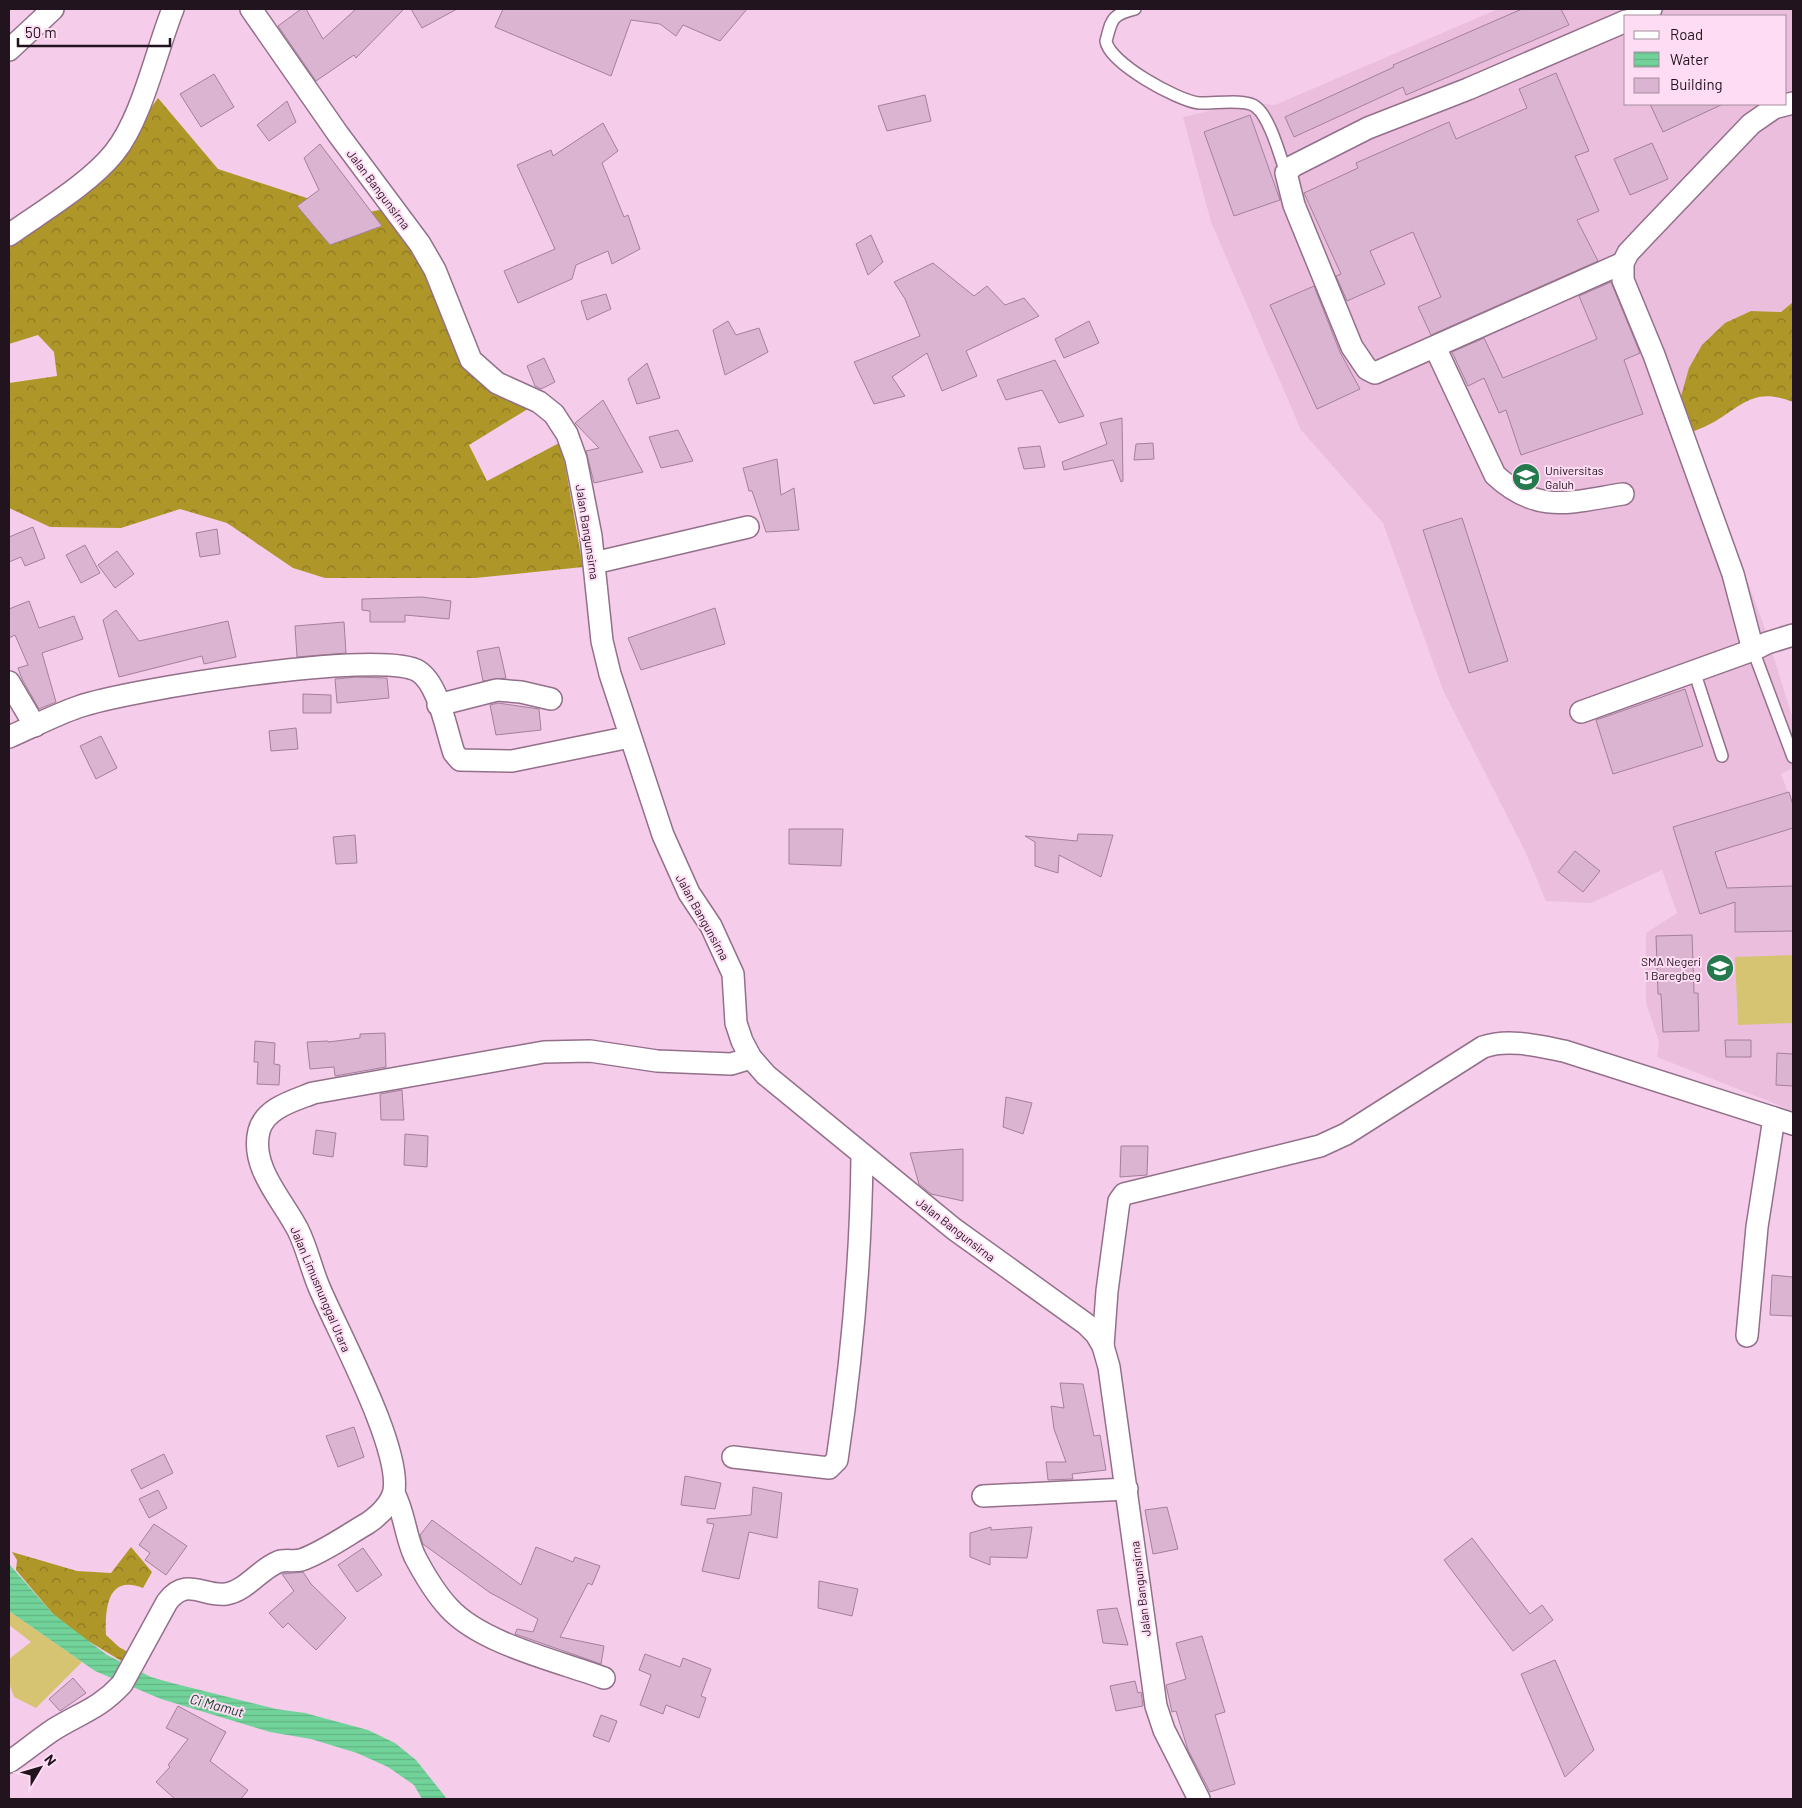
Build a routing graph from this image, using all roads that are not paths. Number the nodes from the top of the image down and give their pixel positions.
1 (53, 9) edge
2 (173, 9) edge
3 (251, 9) edge
4 (1135, 9) edge
5 (1651, 9) edge
6 (1637, 15) edge
7 (1624, 22) edge
8 (9, 50) edge
9 (1785, 105) edge
10 (1286, 173) junction
11 (9, 235) edge
12 (1623, 263) junction
13 (1435, 347) junction
14 (1623, 494) dead end
15 (748, 527) dead end
16 (594, 563) junction
17 (1793, 635) edge
18 (1754, 650) junction
19 (1694, 671) junction
20 (9, 682) edge
21 (551, 699) dead end
22 (438, 705) junction
23 (1581, 712) dead end
24 (35, 726) junction
25 (9, 737) edge
26 (630, 737) junction
27 (1722, 756) dead end
28 (1793, 756) edge
29 (751, 1058) junction
30 (1783, 1121) edge
31 (862, 1156) junction
32 (1748, 1336) dead end
33 (1104, 1346) junction
34 (733, 1457) dead end
35 (1127, 1489) junction
36 (394, 1492) junction
37 (983, 1496) dead end
38 (604, 1678) dead end
39 (9, 1762) edge
40 (1199, 1799) edge

1 - 8 street
2 - 11 street
3 - 16 street, Jalan Bangunsirna
4 - 10 lane
5 - 6 street
7 - 10 street
9 - 12 street
10 - 13 street
12 - 13 street
12 - 18 street
13 - 14 street
15 - 16 street
16 - 26 street, Jalan Bangunsirna
17 - 18 street
18 - 19 street
18 - 28 lane
19 - 23 street
19 - 27 lane
20 - 24 street
21 - 22 street
22 - 24 street
22 - 26 street
24 - 25 street
26 - 29 street, Jalan Bangunsirna
29 - 31 street, Jalan Bangunsirna
29 - 36 street, Jalan Limusnunggal Utara
30 - 32 street
30 - 33 street
31 - 33 street, Jalan Bangunsirna
31 - 34 street
33 - 35 street, Jalan Bangunsirna
35 - 37 street
35 - 40 street, Jalan Bangunsirna
36 - 38 street, Jalan Limusnunggal Utara
36 - 39 street

